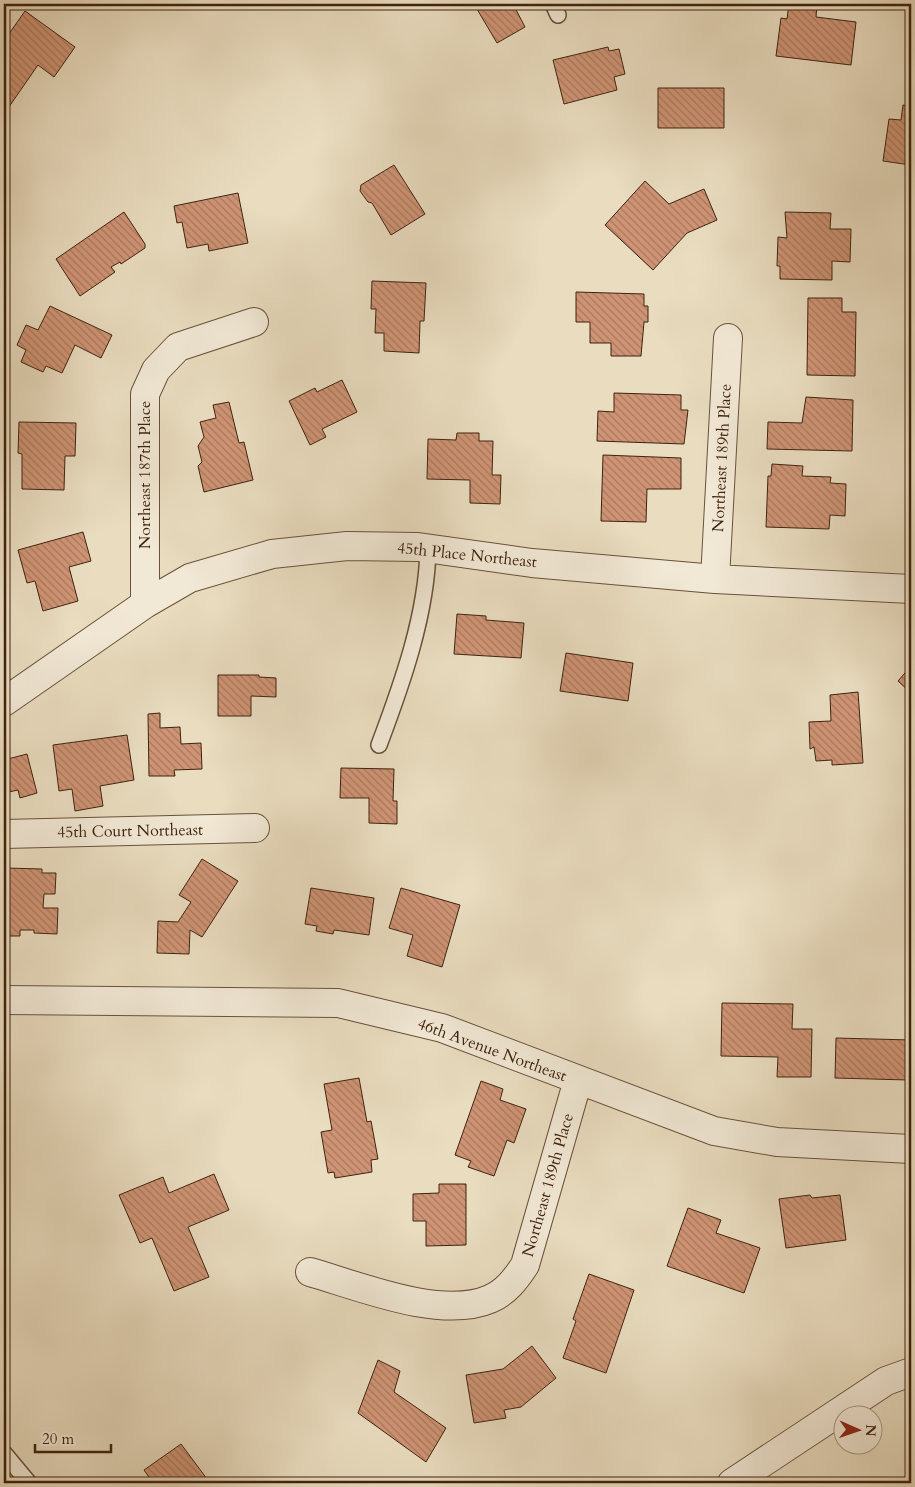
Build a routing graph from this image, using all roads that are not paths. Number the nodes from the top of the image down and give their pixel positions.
1 (254, 322) dead end
2 (728, 338) dead end
3 (428, 548) junction
4 (716, 578) junction
5 (911, 588) edge
6 (145, 604) junction
7 (4, 702) edge
8 (379, 744) dead end
9 (255, 828) dead end
10 (4, 834) edge
11 (4, 1000) edge
12 (578, 1080) junction
13 (911, 1149) edge
14 (310, 1272) dead end
15 (911, 1372) edge
16 (4, 1453) edge
17 (29, 1483) edge
18 (732, 1483) edge

1 - 6 street, Northeast 187th Place
2 - 4 street, Northeast 189th Place
3 - 4 street, 45th Place Northeast
3 - 6 street, 45th Place Northeast
3 - 8 lane
4 - 5 street, 45th Place Northeast
6 - 7 street, 45th Place Northeast
9 - 10 street, 45th Court Northeast
11 - 12 street, 46th Avenue Northeast
12 - 13 street, 46th Avenue Northeast
12 - 14 street, Northeast 189th Place
15 - 18 street
16 - 17 lane

